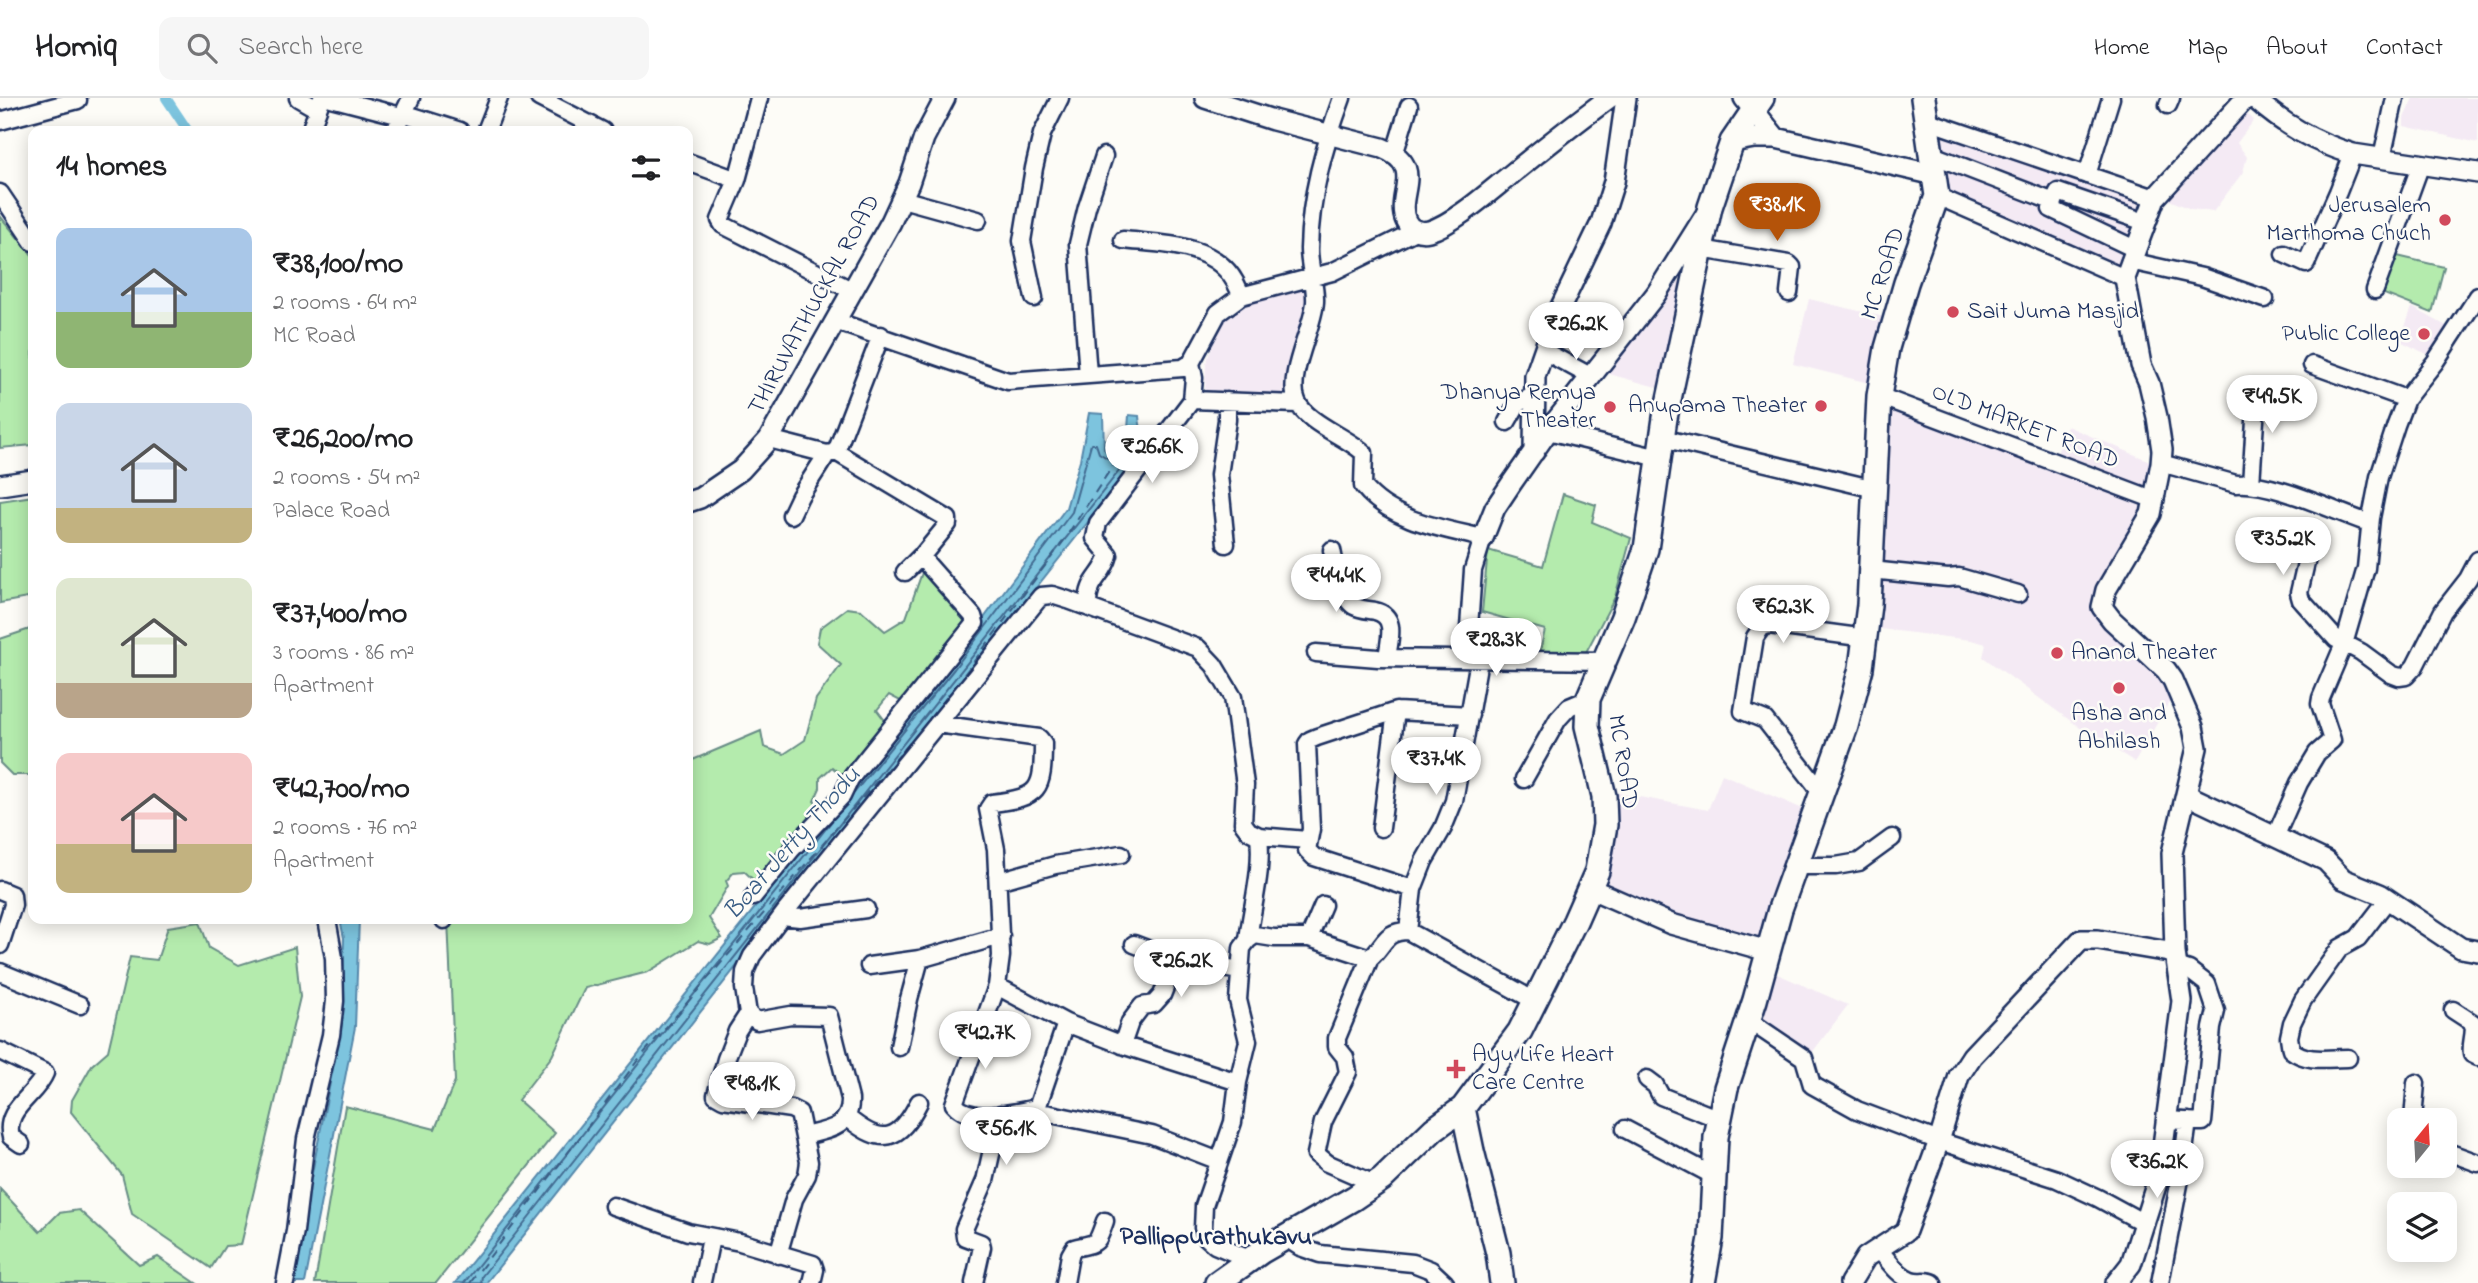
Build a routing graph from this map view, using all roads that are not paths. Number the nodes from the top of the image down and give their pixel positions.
1 (298, 98) edge
2 (331, 98) edge
3 (411, 98) edge
4 (499, 98) edge
5 (539, 98) edge
6 (759, 98) edge
7 (946, 98) edge
8 (1060, 98) edge
9 (1205, 98) edge
10 (1342, 98) edge
11 (1609, 98) edge
12 (1626, 98) edge
13 (2111, 98) edge
14 (2246, 98) edge
15 (2254, 98) edge
16 (2395, 98) edge
17 (78, 100) dead end
18 (1753, 102) edge
19 (320, 104) edge
20 (564, 105) edge
21 (1409, 106) dead end
22 (1924, 109) edge
23 (400, 120) edge
24 (0, 121) edge
25 (312, 126) edge
26 (433, 126) edge
27 (488, 126) edge
28 (596, 126) edge
29 (1329, 134) junction
30 (1776, 138) junction
31 (1732, 142) junction
32 (2353, 154) junction
33 (1394, 155) junction
34 (1104, 156) dead end
35 (2382, 158) junction
36 (693, 164) edge
37 (2421, 164) junction
38 (2478, 173) edge
39 (1934, 175) junction
40 (2087, 175) junction
41 (737, 180) junction
42 (0, 193) edge
43 (2155, 198) junction
44 (902, 199) junction
45 (2054, 202) junction
46 (1710, 207) junction
47 (978, 220) dead end
48 (2146, 222) junction
49 (1415, 231) junction
50 (28, 235) edge
51 (1123, 240) dead end
52 (1701, 249) junction
53 (2284, 254) dead end
54 (2130, 263) junction
55 (1312, 277) junction
56 (851, 290) junction
57 (2375, 290) dead end
58 (1789, 293) dead end
59 (1241, 296) junction
60 (2478, 296) edge
61 (1034, 298) dead end
62 (2265, 299) dead end
63 (835, 321) junction
64 (2464, 321) junction
65 (2478, 330) edge
66 (881, 335) junction
67 (1544, 351) junction
68 (1191, 363) junction
69 (2312, 365) dead end
70 (1088, 374) junction
71 (1590, 376) junction
72 (2248, 393) dead end
73 (1534, 396) junction
74 (1879, 396) junction
75 (2406, 399) junction
76 (1192, 400) junction
77 (1227, 401) junction
78 (1298, 404) junction
79 (1507, 422) dead end
80 (1548, 431) junction
81 (769, 439) junction
82 (1660, 448) junction
83 (1534, 452) junction
84 (831, 453) junction
85 (2161, 463) junction
86 (28, 481) edge
87 (2251, 484) junction
88 (0, 485) edge
89 (1875, 489) junction
90 (693, 500) edge
91 (2155, 500) junction
92 (791, 515) dead end
93 (2371, 519) junction
94 (1482, 538) junction
95 (1226, 544) dead end
96 (1332, 550) dead end
97 (2308, 554) dead end
98 (920, 556) junction
99 (2478, 560) edge
100 (1871, 570) junction
101 (905, 572) dead end
102 (2018, 594) dead end
103 (1088, 607) junction
104 (1866, 638) junction
105 (1468, 642) dead end
106 (2344, 644) junction
107 (1316, 653) dead end
108 (1387, 658) junction
109 (1479, 660) junction
110 (1604, 660) junction
111 (1588, 699) junction
112 (1396, 711) junction
113 (1470, 715) junction
114 (937, 724) junction
115 (1524, 779) dead end
116 (1822, 793) junction
117 (2187, 795) junction
118 (1381, 828) dead end
119 (2276, 835) junction
120 (1259, 836) junction
121 (1892, 838) dead end
122 (1307, 840) junction
123 (1121, 853) dead end
124 (1795, 866) junction
125 (998, 881) junction
126 (1589, 888) junction
127 (0, 890) edge
128 (1413, 890) junction
129 (753, 897) dead end
130 (2388, 899) junction
131 (1323, 905) dead end
132 (866, 909) dead end
133 (782, 916) junction
134 (328, 924) edge
135 (1408, 931) junction
136 (1000, 936) junction
137 (1309, 938) junction
138 (1248, 940) junction
139 (1134, 944) dead end
140 (0, 945) edge
141 (1768, 951) junction
142 (2478, 951) edge
143 (1370, 958) junction
144 (920, 959) junction
145 (1176, 960) junction
146 (2176, 960) junction
147 (869, 966) dead end
148 (1240, 971) junction
149 (0, 972) edge
150 (997, 986) junction
151 (1535, 1001) junction
152 (80, 1005) dead end
153 (2453, 1010) dead end
154 (748, 1014) junction
155 (1748, 1020) junction
156 (1066, 1023) junction
157 (1122, 1045) junction
158 (899, 1046) dead end
159 (0, 1051) edge
160 (2478, 1057) edge
161 (2348, 1058) dead end
162 (1647, 1079) dead end
163 (1238, 1082) junction
164 (2416, 1083) dead end
165 (919, 1102) dead end
166 (1037, 1108) junction
167 (1464, 1108) junction
168 (2414, 1108) edge
169 (1000, 1114) junction
170 (848, 1118) junction
171 (1719, 1119) junction
172 (2167, 1119) junction
173 (2188, 1121) junction
174 (1434, 1129) junction
175 (1625, 1129) dead end
176 (804, 1136) junction
177 (1939, 1141) junction
178 (21, 1144) dead end
179 (1472, 1151) junction
180 (2457, 1155) edge
181 (1219, 1161) junction
182 (2478, 1163) edge
183 (1714, 1176) junction
184 (1375, 1184) junction
185 (613, 1206) dead end
186 (1105, 1221) dead end
187 (2144, 1223) junction
188 (711, 1238) junction
189 (1286, 1238) junction
190 (1878, 1249) junction
191 (778, 1255) junction
192 (1245, 1268) edge
193 (702, 1282) edge
194 (285, 1283) edge
195 (812, 1283) edge
196 (974, 1283) edge
197 (1065, 1283) edge
198 (1217, 1283) edge
199 (1445, 1283) edge
200 (1502, 1283) edge
201 (1703, 1283) edge
202 (1850, 1283) edge
203 (1933, 1283) edge
204 (2116, 1283) edge
205 (2160, 1283) edge

1 - 19 street
2 - 23 street
3 - 23 street
4 - 27 street
5 - 20 street
6 - 41 street
7 - 44 main road, THIRUVATHUCKAL ROAD
8 - 61 street
9 - 29 main road
10 - 29 street
11 - 49 main road
12 - 67 main road
13 - 40 street
14 - 43 main road
15 - 32 main road
16 - 35 street
17 - 24 street
18 - 30 main road
18 - 31 highway, MC ROAD
19 - 25 street
20 - 28 street
21 - 33 street
22 - 39 highway, MC ROAD
22 - 40 street
23 - 26 street
29 - 33 main road
29 - 55 street
30 - 31 main road
30 - 39 main road
31 - 46 highway, MC ROAD
32 - 35 main road
32 - 53 street
33 - 49 main road
34 - 70 street
35 - 37 main road
36 - 41 street
37 - 38 main road
37 - 57 street
39 - 45 street
39 - 54 street
39 - 74 highway, MC ROAD
40 - 43 street
41 - 56 street
42 - 50 street
43 - 48 main road
44 - 47 street
44 - 56 main road, THIRUVATHUCKAL ROAD
45 - 48 street
45 - 54 street
46 - 52 highway, MC ROAD
46 - 71 main road
48 - 54 main road
49 - 55 street
51 - 59 street
52 - 58 street
52 - 82 highway, MC ROAD
54 - 62 street
54 - 85 main road
55 - 59 street
55 - 78 street
56 - 63 main road, THIRUVATHUCKAL ROAD
59 - 68 street
60 - 64 street
63 - 66 street
63 - 81 main road, THIRUVATHUCKAL ROAD
64 - 65 street
64 - 75 street
66 - 70 street
66 - 84 street
67 - 71 street
67 - 73 main road
68 - 70 street
68 - 76 street
69 - 75 street
71 - 80 main road
72 - 87 street
73 - 79 street
73 - 83 main road
74 - 89 highway, MC ROAD
74 - 91 street, OLD MARKET ROAD
75 - 93 street
76 - 77 street
76 - 103 street
77 - 78 street
77 - 95 street
78 - 94 street
80 - 82 street
80 - 83 main road
81 - 84 street
81 - 90 main road, THIRUVATHUCKAL ROAD
82 - 89 street
82 - 110 highway, MC ROAD
83 - 94 main road
84 - 92 street
84 - 98 street
85 - 87 street
85 - 91 main road
86 - 88 main road
87 - 93 street
89 - 100 highway, MC ROAD
91 - 117 main road
93 - 106 street
94 - 105 street
96 - 108 street
97 - 106 street
98 - 101 street
98 - 129 street
99 - 106 street
100 - 102 street
100 - 104 highway, MC ROAD
103 - 114 street
103 - 120 street
104 - 116 highway, MC ROAD
104 - 116 street
106 - 119 street
107 - 108 street
108 - 109 street
109 - 110 street
109 - 113 street
110 - 111 highway, MC ROAD
111 - 115 street
111 - 126 highway, MC ROAD
112 - 113 street
112 - 118 street
112 - 122 street
113 - 128 street
114 - 125 street
114 - 133 street
116 - 124 highway, MC ROAD
117 - 119 main road
117 - 146 main road
119 - 130 main road
120 - 122 street
120 - 138 street
121 - 124 street
122 - 128 street
123 - 125 street
124 - 141 highway, MC ROAD
125 - 136 street
126 - 141 main road
126 - 151 highway, MC ROAD
127 - 140 street
128 - 135 street
130 - 142 main road
130 - 161 street
131 - 137 street
132 - 133 street
133 - 154 street
134 - 194 street
135 - 143 street
135 - 151 street
136 - 144 street
136 - 150 street
137 - 138 street
137 - 143 street
138 - 148 street
139 - 145 street
141 - 155 highway, MC ROAD
143 - 184 street
144 - 147 street
144 - 158 street
145 - 148 street
145 - 157 street
146 - 172 main road
146 - 173 street
146 - 177 main road
148 - 163 street
149 - 152 street
150 - 156 street
150 - 169 street
151 - 167 highway, MC ROAD
153 - 160 street
154 - 170 street
154 - 176 street
155 - 171 highway, MC ROAD
155 - 177 street
156 - 157 street
156 - 166 street
157 - 163 street
159 - 178 street
162 - 171 street
163 - 181 street
164 - 168 street
165 - 170 street
166 - 169 street
166 - 181 street
167 - 174 highway, MC ROAD
167 - 179 highway
169 - 196 street
170 - 176 street
171 - 183 highway, MC ROAD
172 - 173 street
172 - 187 main road
173 - 205 street
174 - 179 highway
174 - 184 highway, MC ROAD
175 - 183 street
176 - 191 street
177 - 187 street
177 - 190 main road
179 - 200 highway
180 - 182 street
181 - 192 street
183 - 201 highway, MC ROAD
184 - 189 highway, MC ROAD
185 - 188 street
186 - 197 street
187 - 204 main road
188 - 191 street
188 - 193 street
189 - 192 highway, MC ROAD
189 - 199 street
190 - 202 main road
190 - 203 street
191 - 195 street
192 - 198 highway, MC ROAD

